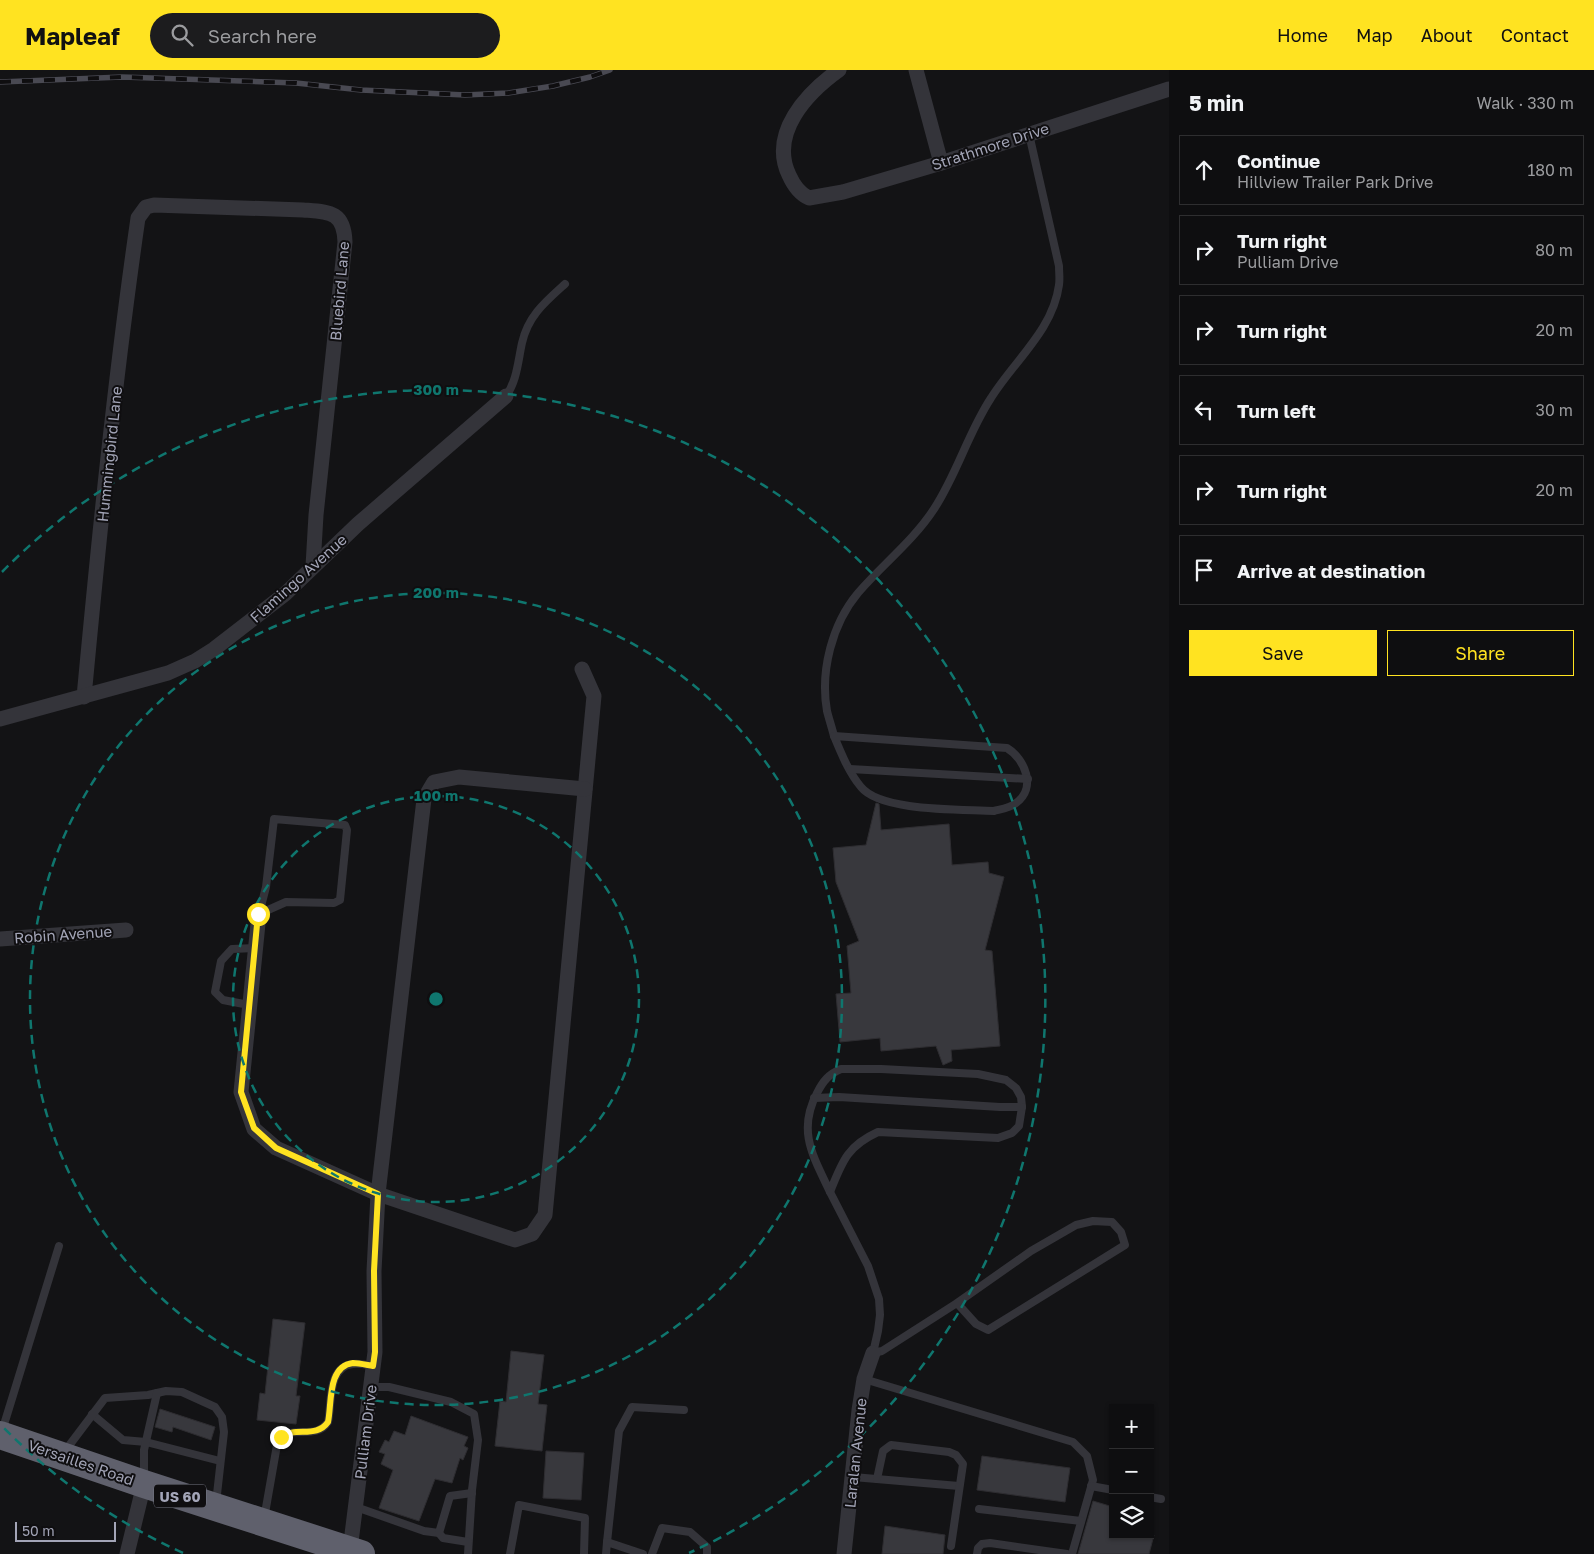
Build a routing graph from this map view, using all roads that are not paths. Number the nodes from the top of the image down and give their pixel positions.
1 (840, 70) edge
2 (916, 70) edge
3 (1169, 89) edge
4 (1028, 134) junction
5 (941, 163) junction
6 (141, 212) joint
7 (565, 284) dead end
8 (506, 396) joint
9 (313, 566) junction
10 (582, 669) dead end
11 (84, 697) junction
12 (0, 720) edge
13 (834, 736) junction
14 (850, 769) junction
15 (1028, 780) junction
16 (585, 789) junction
17 (258, 914) junction
18 (126, 930) dead end
19 (0, 939) edge
20 (255, 948) junction
21 (249, 1005) junction
22 (814, 1098) junction
23 (1022, 1107) junction
24 (830, 1192) junction
25 (378, 1194) junction
26 (59, 1246) dead end
27 (957, 1303) junction
28 (872, 1353) junction
29 (373, 1366) junction
30 (864, 1380) junction
31 (370, 1387) junction
32 (157, 1393) junction
33 (684, 1410) dead end
34 (92, 1414) junction
35 (0, 1435) edge
36 (146, 1442) junction
37 (61, 1456) junction
38 (220, 1461) junction
39 (853, 1477) junction
40 (877, 1479) junction
41 (144, 1484) junction
42 (959, 1486) junction
43 (1091, 1486) junction
44 (1109, 1489) edge
45 (472, 1493) junction
46 (1154, 1498) edge
47 (1161, 1499) dead end
48 (216, 1507) junction
49 (356, 1507) junction
50 (979, 1509) dead end
51 (1081, 1521) junction
52 (264, 1522) junction
53 (439, 1533) junction
54 (468, 1542) junction
55 (607, 1542) junction
56 (951, 1546) dead end
57 (356, 1552) edge
58 (707, 1552) edge
59 (128, 1554) edge
60 (468, 1554) edge
61 (510, 1554) edge
62 (584, 1554) edge
63 (606, 1554) edge
64 (643, 1554) edge
65 (652, 1554) edge
66 (844, 1554) edge
67 (977, 1554) edge
68 (1067, 1554) edge
69 (1072, 1554) edge

1 - 5 street, Strathmore Drive
2 - 5 street
3 - 4 street, Strathmore Drive
4 - 5 street, Strathmore Drive
4 - 13 lane
6 - 9 street, Bluebird Lane
6 - 11 street, Hummingbird Lane
7 - 8 lane
8 - 9 street, Flamingo Avenue
9 - 11 street, Flamingo Avenue
10 - 16 street
11 - 12 street, Flamingo Avenue
13 - 14 lane
13 - 15 lane
14 - 15 lane
14 - 15 lane
16 - 25 street, Pulliam Drive
16 - 25 street
17 - 17 lane
17 - 20 street
18 - 19 street, Robin Avenue
20 - 21 street
20 - 21 lane
21 - 25 street
22 - 23 lane
22 - 23 lane
22 - 24 lane
23 - 24 lane
24 - 28 lane
25 - 29 street, Pulliam Drive
26 - 35 lane
27 - 27 lane
27 - 28 lane
28 - 30 street, Laralan Avenue
29 - 31 street, Pulliam Drive
29 - 52 lane
30 - 39 street, Laralan Avenue
30 - 43 lane
31 - 45 lane
31 - 49 street, Pulliam Drive
32 - 34 lane
32 - 36 lane
32 - 38 lane
33 - 55 lane
34 - 36 lane
34 - 37 lane
35 - 37 highway, Versailles Road / US 60
36 - 38 lane
36 - 41 lane
37 - 41 highway, Versailles Road / US 60
38 - 48 lane
39 - 40 lane
39 - 66 street, Laralan Avenue
40 - 42 lane
40 - 42 lane
41 - 48 highway, Versailles Road / US 60
41 - 59 street
42 - 56 lane
43 - 44 lane
43 - 51 lane
45 - 53 lane
45 - 54 lane
46 - 47 lane
48 - 52 highway, Versailles Road / US 60
49 - 53 lane
49 - 57 street, Pulliam Drive
50 - 51 lane
51 - 69 lane
52 - 57 highway, Versailles Road / US 60
53 - 54 lane
54 - 60 lane
55 - 63 lane
55 - 64 lane
58 - 65 lane
61 - 62 lane
67 - 68 lane

